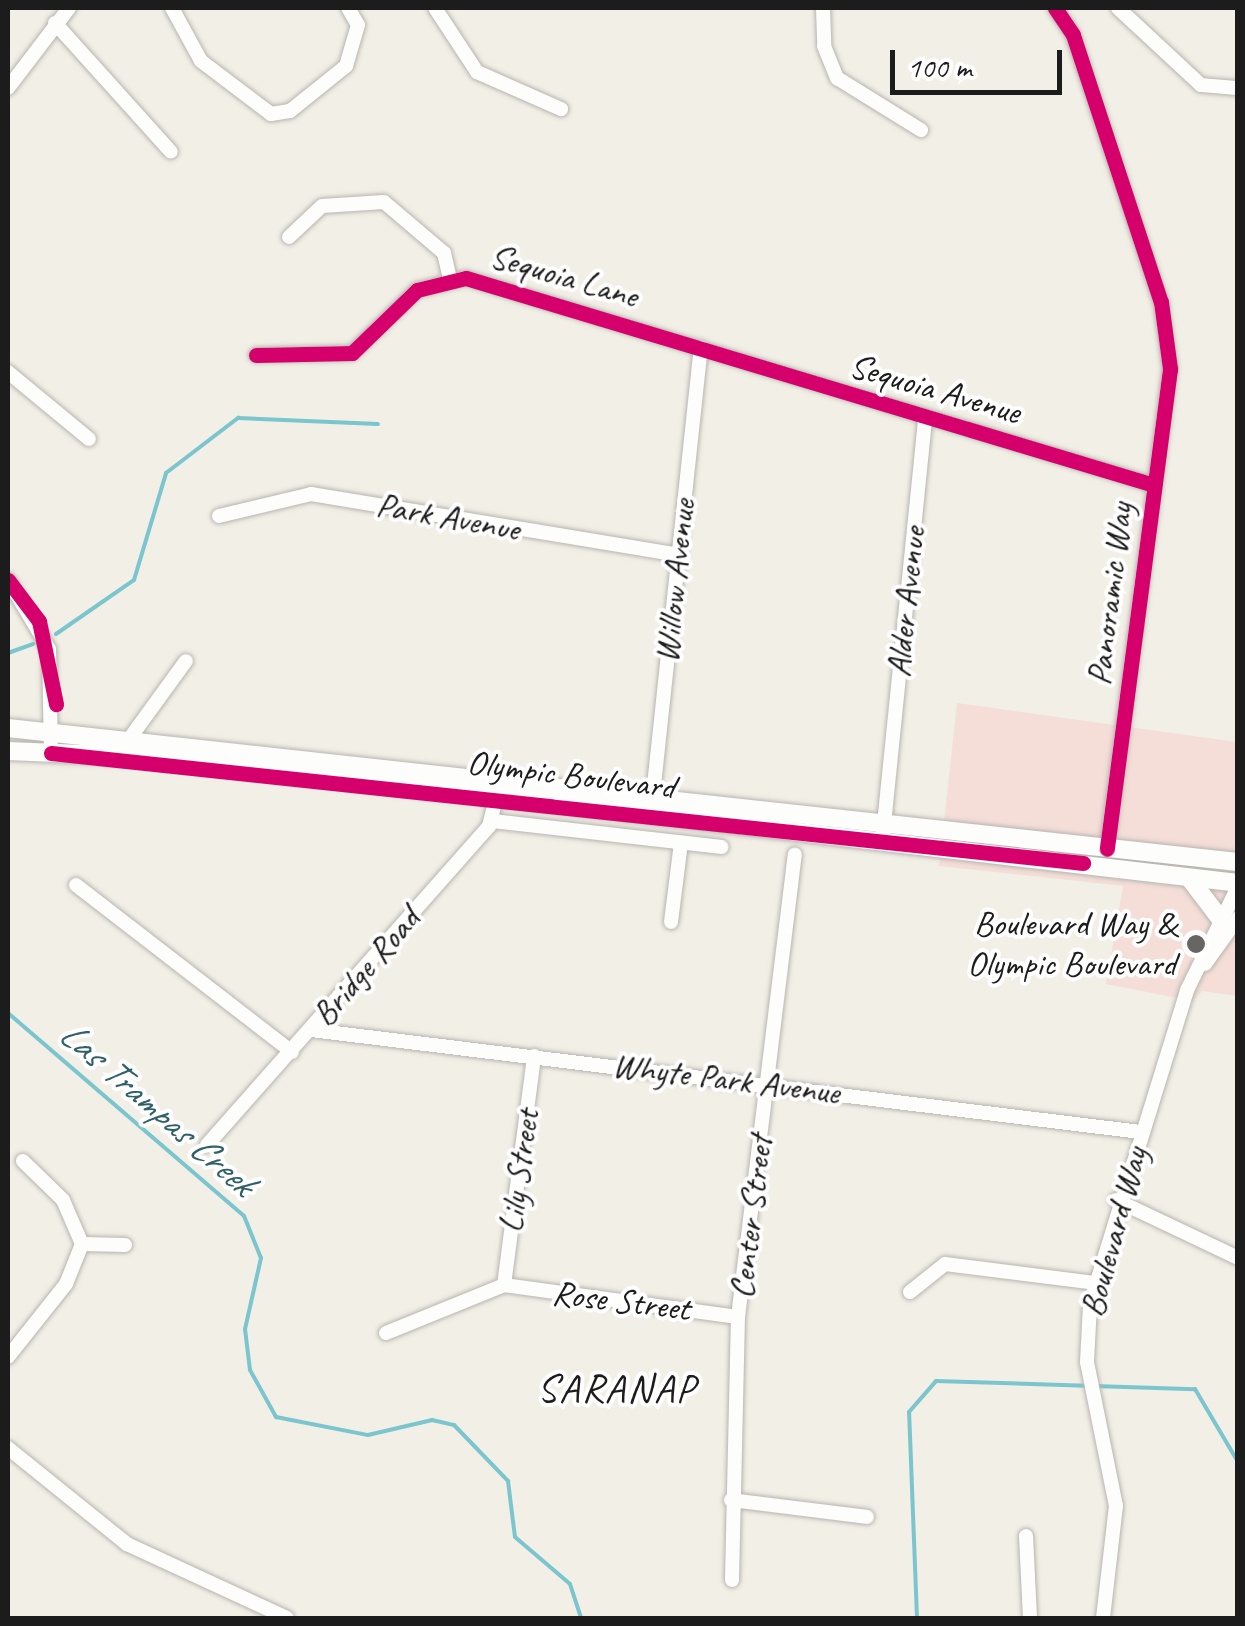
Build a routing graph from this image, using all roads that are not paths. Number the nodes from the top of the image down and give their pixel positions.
1 (70, 8) edge
2 (172, 8) edge
3 (348, 8) edge
4 (435, 8) edge
5 (823, 8) edge
6 (1055, 8) edge
7 (1118, 8) edge
8 (55, 22) junction
9 (8, 88) edge
10 (1238, 88) edge
11 (561, 109) dead end
12 (920, 130) dead end
13 (171, 152) dead end
14 (289, 237) dead end
15 (450, 279) junction
16 (701, 348) junction
17 (256, 355) dead end
18 (8, 372) edge
19 (926, 416) junction
20 (88, 439) dead end
21 (1154, 486) junction
22 (219, 516) dead end
23 (678, 555) junction
24 (8, 580) edge
25 (186, 661) dead end
26 (8, 728) edge
27 (54, 731) junction
28 (130, 738) junction
29 (8, 751) edge
30 (51, 753) junction
31 (500, 776) junction
32 (652, 793) junction
33 (498, 796) junction
34 (652, 815) junction
35 (493, 821) junction
36 (883, 821) junction
37 (681, 844) junction
38 (883, 844) junction
39 (722, 848) dead end
40 (1108, 849) junction
41 (795, 855) dead end
42 (1238, 862) edge
43 (1186, 876) junction
44 (76, 885) dead end
45 (1238, 886) edge
46 (1228, 918) edge
47 (671, 922) dead end
48 (311, 1030) junction
49 (294, 1048) junction
50 (534, 1056) junction
51 (767, 1084) junction
52 (1140, 1132) junction
53 (206, 1145) dead end
54 (23, 1161) dead end
55 (1116, 1200) junction
56 (82, 1244) junction
57 (125, 1246) dead end
58 (1238, 1258) edge
59 (1095, 1283) junction
60 (504, 1286) junction
61 (910, 1292) dead end
62 (738, 1317) junction
63 (386, 1334) dead end
64 (8, 1357) edge
65 (8, 1448) edge
66 (731, 1500) junction
67 (868, 1517) dead end
68 (1026, 1536) dead end
69 (732, 1580) dead end
70 (268, 1615) edge
71 (287, 1618) edge
72 (1030, 1618) edge
73 (1104, 1618) edge

1 - 8 street
2 - 3 street
4 - 11 street
5 - 12 street
6 - 21 street, Panoramic Way
7 - 10 street
8 - 9 street
8 - 13 street
14 - 15 street
15 - 16 street, Sequoia Lane
15 - 17 street, Sequoia Lane
16 - 19 street, Sequoia Avenue
16 - 23 street, Willow Avenue
18 - 20 street
19 - 21 street, Sequoia Avenue
19 - 36 street, Alder Avenue
21 - 40 street, Panoramic Way
22 - 23 street, Park Avenue
23 - 32 street, Willow Avenue
24 - 27 street
25 - 28 street
26 - 27 main road, Olympic Boulevard
27 - 28 main road, Olympic Boulevard
27 - 30 street
28 - 31 main road, Olympic Boulevard
29 - 30 main road, Olympic Boulevard
30 - 33 main road, Olympic Boulevard
31 - 32 main road, Olympic Boulevard
31 - 33 street, Bridge Road
32 - 34 street, Willow Avenue
32 - 36 main road, Olympic Boulevard
33 - 34 main road, Olympic Boulevard
33 - 35 street, Bridge Road
34 - 38 main road, Olympic Boulevard
35 - 37 street
35 - 48 street, Bridge Road
36 - 38 street, Alder Avenue
36 - 40 main road, Olympic Boulevard
37 - 39 street
37 - 47 street
38 - 43 main road, Olympic Boulevard
40 - 42 main road, Olympic Boulevard
41 - 51 street, Center Street
43 - 45 main road, Olympic Boulevard
43 - 46 main road
44 - 49 street
45 - 46 street, Boulevard Way
46 - 52 street, Boulevard Way
48 - 49 street, Bridge Road
48 - 50 street, Whyte Park Avenue
49 - 53 street, Bridge Road
50 - 51 street, Whyte Park Avenue
50 - 60 street, Lily Street
51 - 52 street, Whyte Park Avenue
51 - 62 street, Center Street
52 - 55 street, Boulevard Way
54 - 56 street
55 - 58 street
55 - 59 street, Boulevard Way
56 - 57 street
56 - 64 street
59 - 61 street
59 - 73 street, Boulevard Way
60 - 62 street, Rose Street
60 - 63 street
62 - 66 street, Center Street
65 - 70 street
66 - 67 street
66 - 69 street, Center Street
68 - 72 street
70 - 71 street

